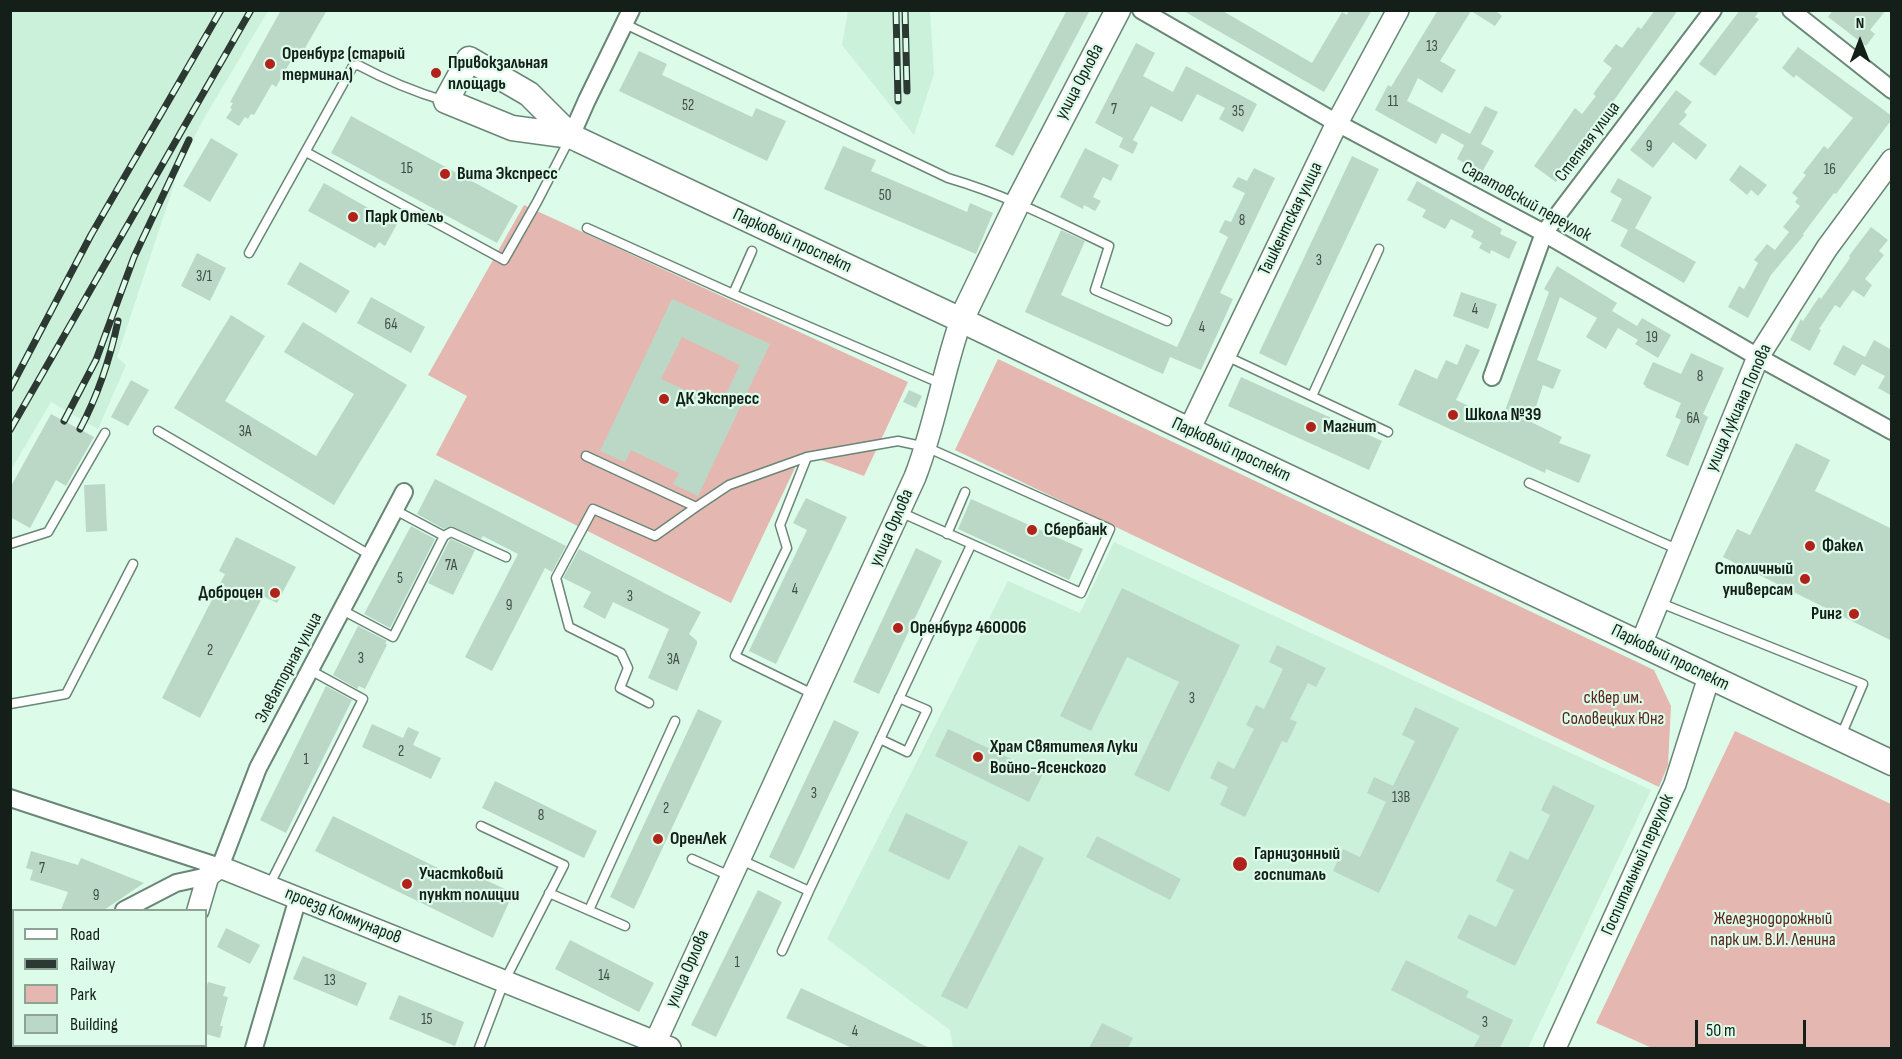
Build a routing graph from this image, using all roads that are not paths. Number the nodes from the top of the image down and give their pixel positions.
1 (1118, 10) edge
2 (1141, 10) edge
3 (1398, 10) edge
4 (1713, 10) edge
5 (1791, 10) edge
6 (628, 17) edge
7 (1892, 90) edge
8 (446, 101) junction
9 (1337, 123) junction
10 (571, 136) junction
11 (306, 152) junction
12 (1892, 160) edge
13 (1018, 202) junction
14 (588, 228) dead end
15 (1544, 233) junction
16 (1379, 249) dead end
17 (752, 251) dead end
18 (249, 253) dead end
19 (733, 294) junction
20 (961, 320) junction
21 (1167, 321) dead end
22 (1226, 355) junction
23 (1758, 357) junction
24 (1492, 377) dead end
25 (942, 385) junction
26 (1312, 396) junction
27 (1189, 430) junction
28 (1892, 430) edge
29 (158, 431) dead end
30 (1388, 432) dead end
31 (105, 433) dead end
32 (927, 447) junction
33 (586, 456) dead end
34 (807, 458) junction
35 (1528, 483) dead end
36 (404, 492) dead end
37 (965, 492) dead end
38 (696, 507) junction
39 (394, 510) junction
40 (900, 512) junction
41 (947, 534) junction
42 (444, 536) junction
43 (10, 544) edge
44 (971, 545) junction
45 (1679, 550) junction
46 (370, 555) junction
47 (506, 557) dead end
48 (133, 564) dead end
49 (1658, 602) junction
50 (342, 610) junction
51 (1641, 644) junction
52 (310, 670) junction
53 (1709, 677) junction
54 (816, 695) junction
55 (899, 698) junction
56 (650, 703) dead end
57 (10, 704) edge
58 (675, 721) dead end
59 (1840, 738) junction
60 (880, 739) junction
61 (1892, 763) edge
62 (10, 798) edge
63 (481, 826) dead end
64 (692, 859) dead end
65 (735, 868) junction
66 (214, 872) junction
67 (269, 886) junction
68 (809, 891) junction
69 (549, 893) junction
70 (298, 898) junction
71 (126, 909) edge
72 (198, 909) edge
73 (589, 910) junction
74 (625, 926) dead end
75 (782, 951) dead end
76 (504, 982) junction
77 (259, 1031) junction
78 (662, 1046) edge
79 (254, 1048) edge
80 (264, 1048) edge
81 (479, 1048) edge
82 (1555, 1048) edge

1 - 13 main road, улица Орлова
2 - 9 street, Саратовский переулок
3 - 9 street, Ташкентская улица
4 - 15 street, Степная улица
5 - 7 street
6 - 10 street
6 - 13 lane
8 - 10 main road, Парковый проспект
8 - 10 main road, Парковый проспект
8 - 11 lane
9 - 15 street, Саратовский переулок
9 - 22 street, Ташкентская улица
10 - 11 lane
10 - 20 main road, Парковый проспект
11 - 18 lane
12 - 23 street, улица Лукиана Попова
13 - 20 main road, улица Орлова
13 - 21 lane
14 - 19 lane
15 - 23 street, Саратовский переулок
15 - 24 street, Степная улица
16 - 26 lane
17 - 19 lane
19 - 25 lane
20 - 25 street, улица Орлова
20 - 27 main road, Парковый проспект
22 - 26 lane
22 - 27 street, Ташкентская улица
23 - 28 street, Саратовский переулок
23 - 45 street, улица Лукиана Попова
25 - 32 street, улица Орлова
26 - 30 lane
27 - 51 main road, Парковый проспект
29 - 46 lane
31 - 43 lane
32 - 34 lane
32 - 40 street, улица Орлова
32 - 44 lane
33 - 38 lane
34 - 38 lane
34 - 54 lane
35 - 45 lane
36 - 39 street, Элеваторная улица
37 - 41 lane
38 - 56 lane
39 - 42 lane
39 - 46 street, Элеваторная улица
40 - 41 lane
40 - 54 street, улица Орлова
41 - 44 lane
42 - 47 lane
42 - 50 lane
44 - 55 lane
45 - 49 street, улица Лукиана Попова
46 - 50 street, Элеваторная улица
48 - 57 lane
49 - 51 street, улица Лукиана Попова
49 - 59 lane
50 - 52 street, Элеваторная улица
51 - 53 main road, Парковый проспект
52 - 66 street, Элеваторная улица
52 - 67 lane
53 - 59 main road, Парковый проспект
53 - 82 street, Госпитальный переулок
54 - 65 street, улица Орлова
55 - 60 lane
55 - 60 lane
58 - 73 lane
59 - 61 main road, Парковый проспект
60 - 68 lane
62 - 66 street, проезд Коммунаров
63 - 69 lane
64 - 65 lane
65 - 68 lane
65 - 78 street, улица Орлова
66 - 67 street, проезд Коммунаров
66 - 71 street
66 - 72 street
67 - 70 street, проезд Коммунаров
68 - 75 lane
69 - 73 lane
69 - 76 lane
70 - 76 street, проезд Коммунаров
70 - 77 street
73 - 74 lane
76 - 78 street, проезд Коммунаров
76 - 81 lane
77 - 79 street
77 - 80 lane

